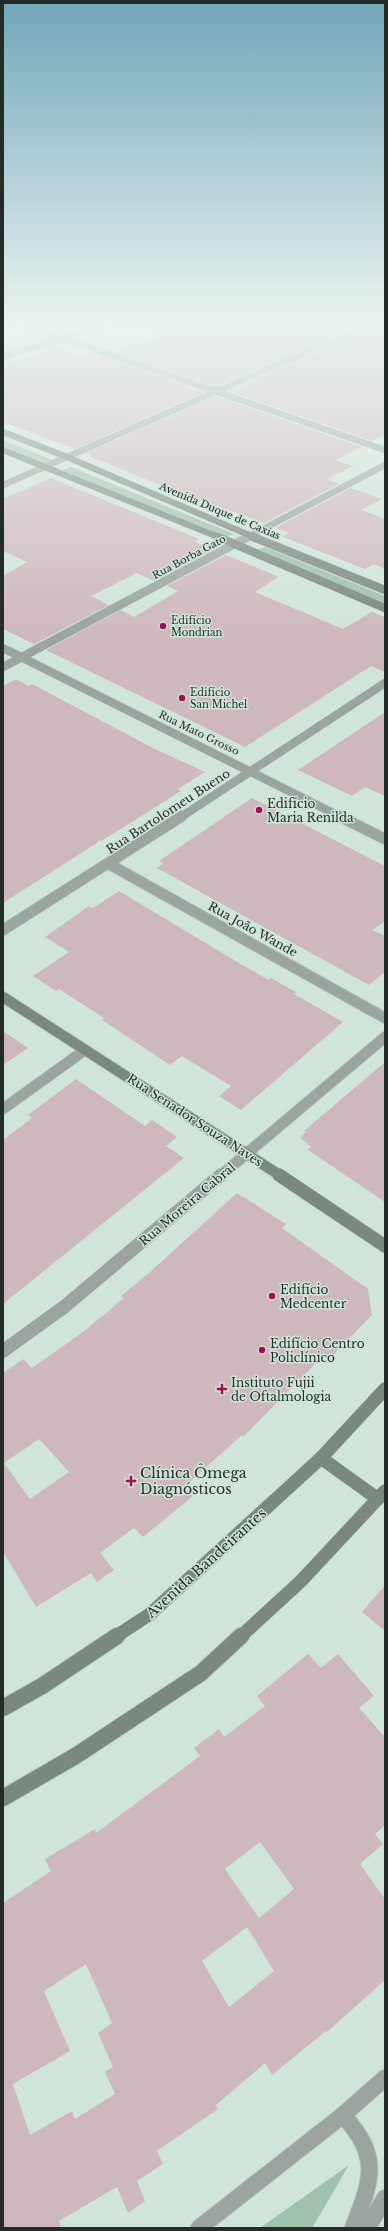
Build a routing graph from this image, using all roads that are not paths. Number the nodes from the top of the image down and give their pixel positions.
1 (140, 425) edge
2 (315, 425) edge
3 (3, 432) edge
4 (3, 450) edge
5 (385, 450) edge
6 (68, 457) junction
7 (385, 465) edge
8 (45, 467) junction
9 (3, 485) edge
10 (250, 536) junction
11 (235, 544) junction
12 (385, 590) edge
13 (385, 608) edge
14 (3, 648) edge
15 (21, 657) junction
16 (3, 667) edge
17 (385, 683) edge
18 (250, 771) junction
19 (385, 839) edge
20 (109, 864) junction
21 (3, 930) edge
22 (3, 997) edge
23 (385, 1018) edge
24 (385, 1037) edge
25 (85, 1050) junction
26 (3, 1109) edge
27 (247, 1153) junction
28 (385, 1246) edge
29 (3, 1351) edge
30 (385, 1388) edge
31 (322, 1458) junction
32 (382, 1495) edge
33 (3, 1708) edge
34 (3, 1798) edge
35 (385, 2078) edge
36 (343, 2115) junction
37 (385, 2198) edge
38 (199, 2228) edge
39 (353, 2228) edge
40 (367, 2228) edge

1 - 6 street
2 - 5 street
3 - 6 main road, Avenida Duque de Caxias
4 - 8 main road
6 - 8 street
6 - 10 main road, Avenida Duque de Caxias
7 - 10 street, Rua Borba Gato
8 - 9 street
8 - 11 main road
10 - 11 street, Rua Borba Gato
10 - 12 main road, Avenida Duque de Caxias
11 - 13 main road
11 - 15 street, Rua Borba Gato
14 - 15 street, Rua Mato Grosso
15 - 16 street, Rua Borba Gato
15 - 18 street, Rua Mato Grosso
17 - 18 street, Rua Bartolomeu Bueno
18 - 19 street, Rua Mato Grosso
18 - 20 street, Rua Bartolomeu Bueno
20 - 21 street, Rua Bartolomeu Bueno
20 - 23 street, Rua João Wande
22 - 25 main road, Rua Senador Souza Naves
24 - 27 street, Rua Moreira Cabral
25 - 26 street
25 - 27 main road, Rua Senador Souza Naves
27 - 28 main road, Rua Senador Souza Naves
27 - 29 street, Rua Moreira Cabral
30 - 31 main road, Avenida Bandeirantes
31 - 32 main road
31 - 33 main road, Avenida Bandeirantes
32 - 34 main road
35 - 36 street
36 - 38 street
36 - 39 street
37 - 40 street

